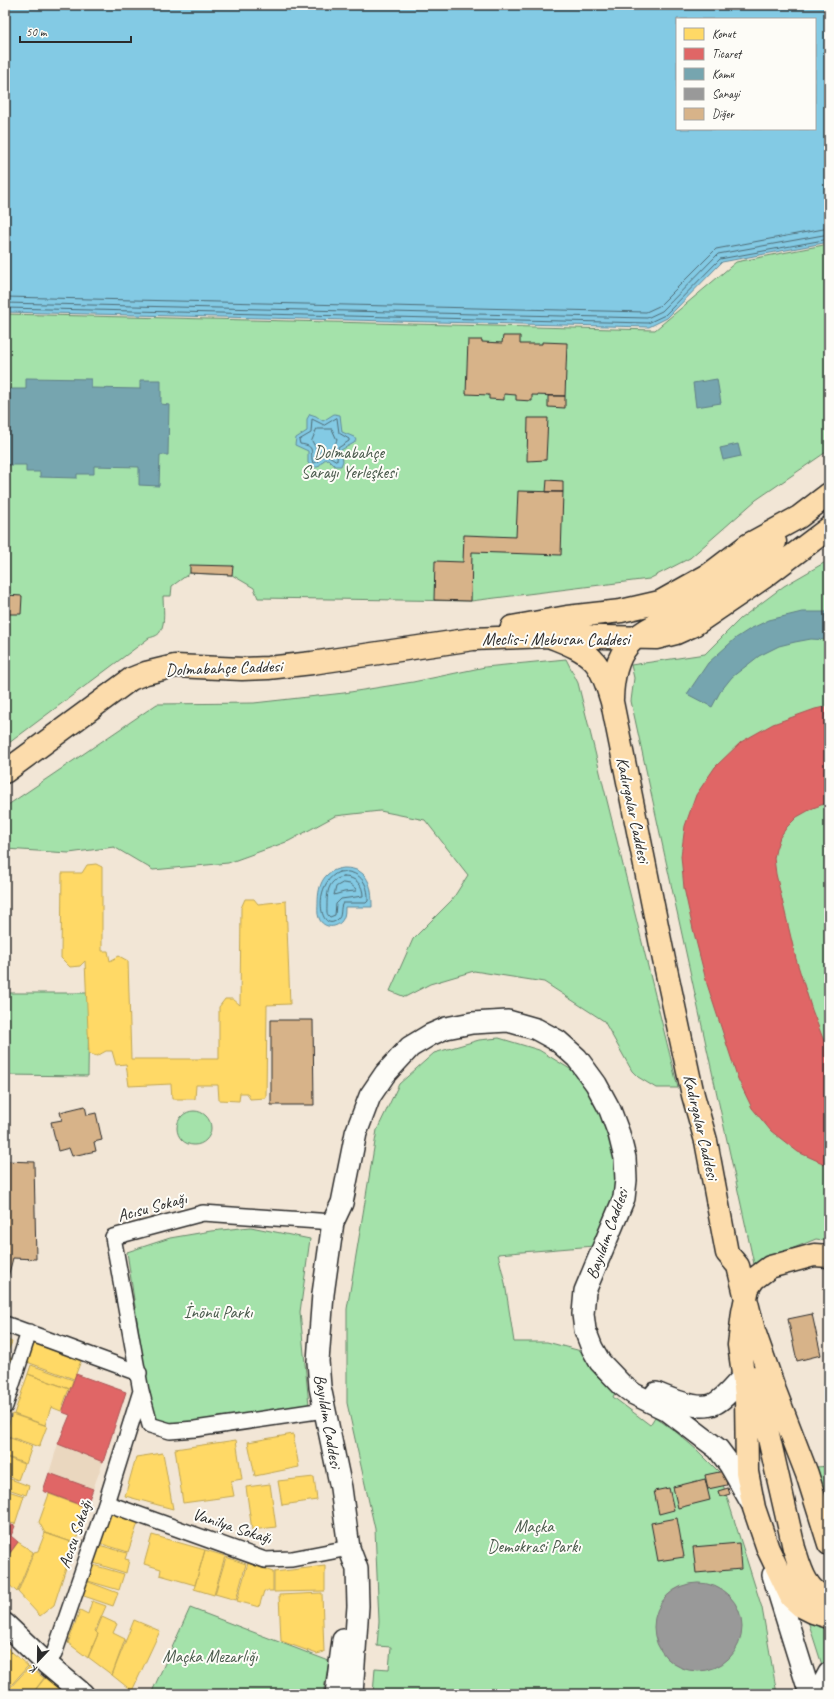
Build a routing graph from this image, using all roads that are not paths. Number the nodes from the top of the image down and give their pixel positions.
1 (829, 494) edge
2 (799, 517) junction
3 (829, 528) edge
4 (549, 636) junction
5 (473, 639) junction
6 (634, 639) junction
7 (612, 702) junction
8 (5, 772) edge
9 (333, 1222) junction
10 (829, 1256) edge
11 (746, 1298) junction
12 (5, 1324) edge
13 (740, 1330) junction
14 (29, 1332) junction
15 (139, 1373) junction
16 (744, 1376) junction
17 (141, 1391) junction
18 (713, 1405) junction
19 (5, 1406) edge
20 (324, 1410) junction
21 (718, 1448) junction
22 (106, 1503) junction
23 (754, 1508) junction
24 (829, 1544) edge
25 (349, 1548) junction
26 (768, 1549) junction
27 (829, 1598) edge
28 (829, 1617) edge
29 (5, 1624) edge
30 (47, 1664) junction
31 (829, 1673) edge
32 (78, 1692) edge
33 (336, 1694) edge
34 (352, 1694) edge
35 (810, 1694) edge
36 (822, 1694) edge

1 - 2 main road, Meclis-i Mebusan Caddesi
2 - 5 main road, Meclis-i Mebusan Caddesi
2 - 6 main road, Kadırgalar Caddesi
3 - 6 main road, Meclis-i Mebusan Caddesi
4 - 5 main road, Meclis-i Mebusan Caddesi
4 - 6 main road, Meclis-i Mebusan Caddesi
4 - 7 main road, Kadırgalar Caddesi
5 - 8 main road, Dolmabahçe Caddesi
6 - 7 main road, Kadırgalar Caddesi
7 - 11 main road, Kadırgalar Caddesi
9 - 15 street, Acısu Sokağı
9 - 18 main road, Bayıldım Caddesi
9 - 20 main road, Bayıldım Caddesi
9 - 21 main road, Bayıldım Caddesi
10 - 11 main road
11 - 13 main road, Kadırgalar Caddesi
11 - 24 main road
12 - 14 street
13 - 16 main road, Kadırgalar Caddesi
13 - 27 main road
14 - 15 street
14 - 19 street
15 - 17 street, Acısu Sokağı
16 - 18 main road
16 - 23 main road, Kadırgalar Caddesi
17 - 20 street, Acısu Sokağı
17 - 22 street, Acısu Sokağı
18 - 21 main road
20 - 25 main road, Bayıldım Caddesi
21 - 23 main road, Bayıldım Caddesi
22 - 25 street, Vanilya Sokağı
22 - 30 street, Acısu Sokağı
23 - 26 main road, Kadırgalar Caddesi
25 - 33 main road, Bayıldım Caddesi
25 - 34 main road, Bayıldım Caddesi
26 - 28 main road, Kadırgalar Caddesi
26 - 35 main road
29 - 30 main road
30 - 32 main road
31 - 36 main road

